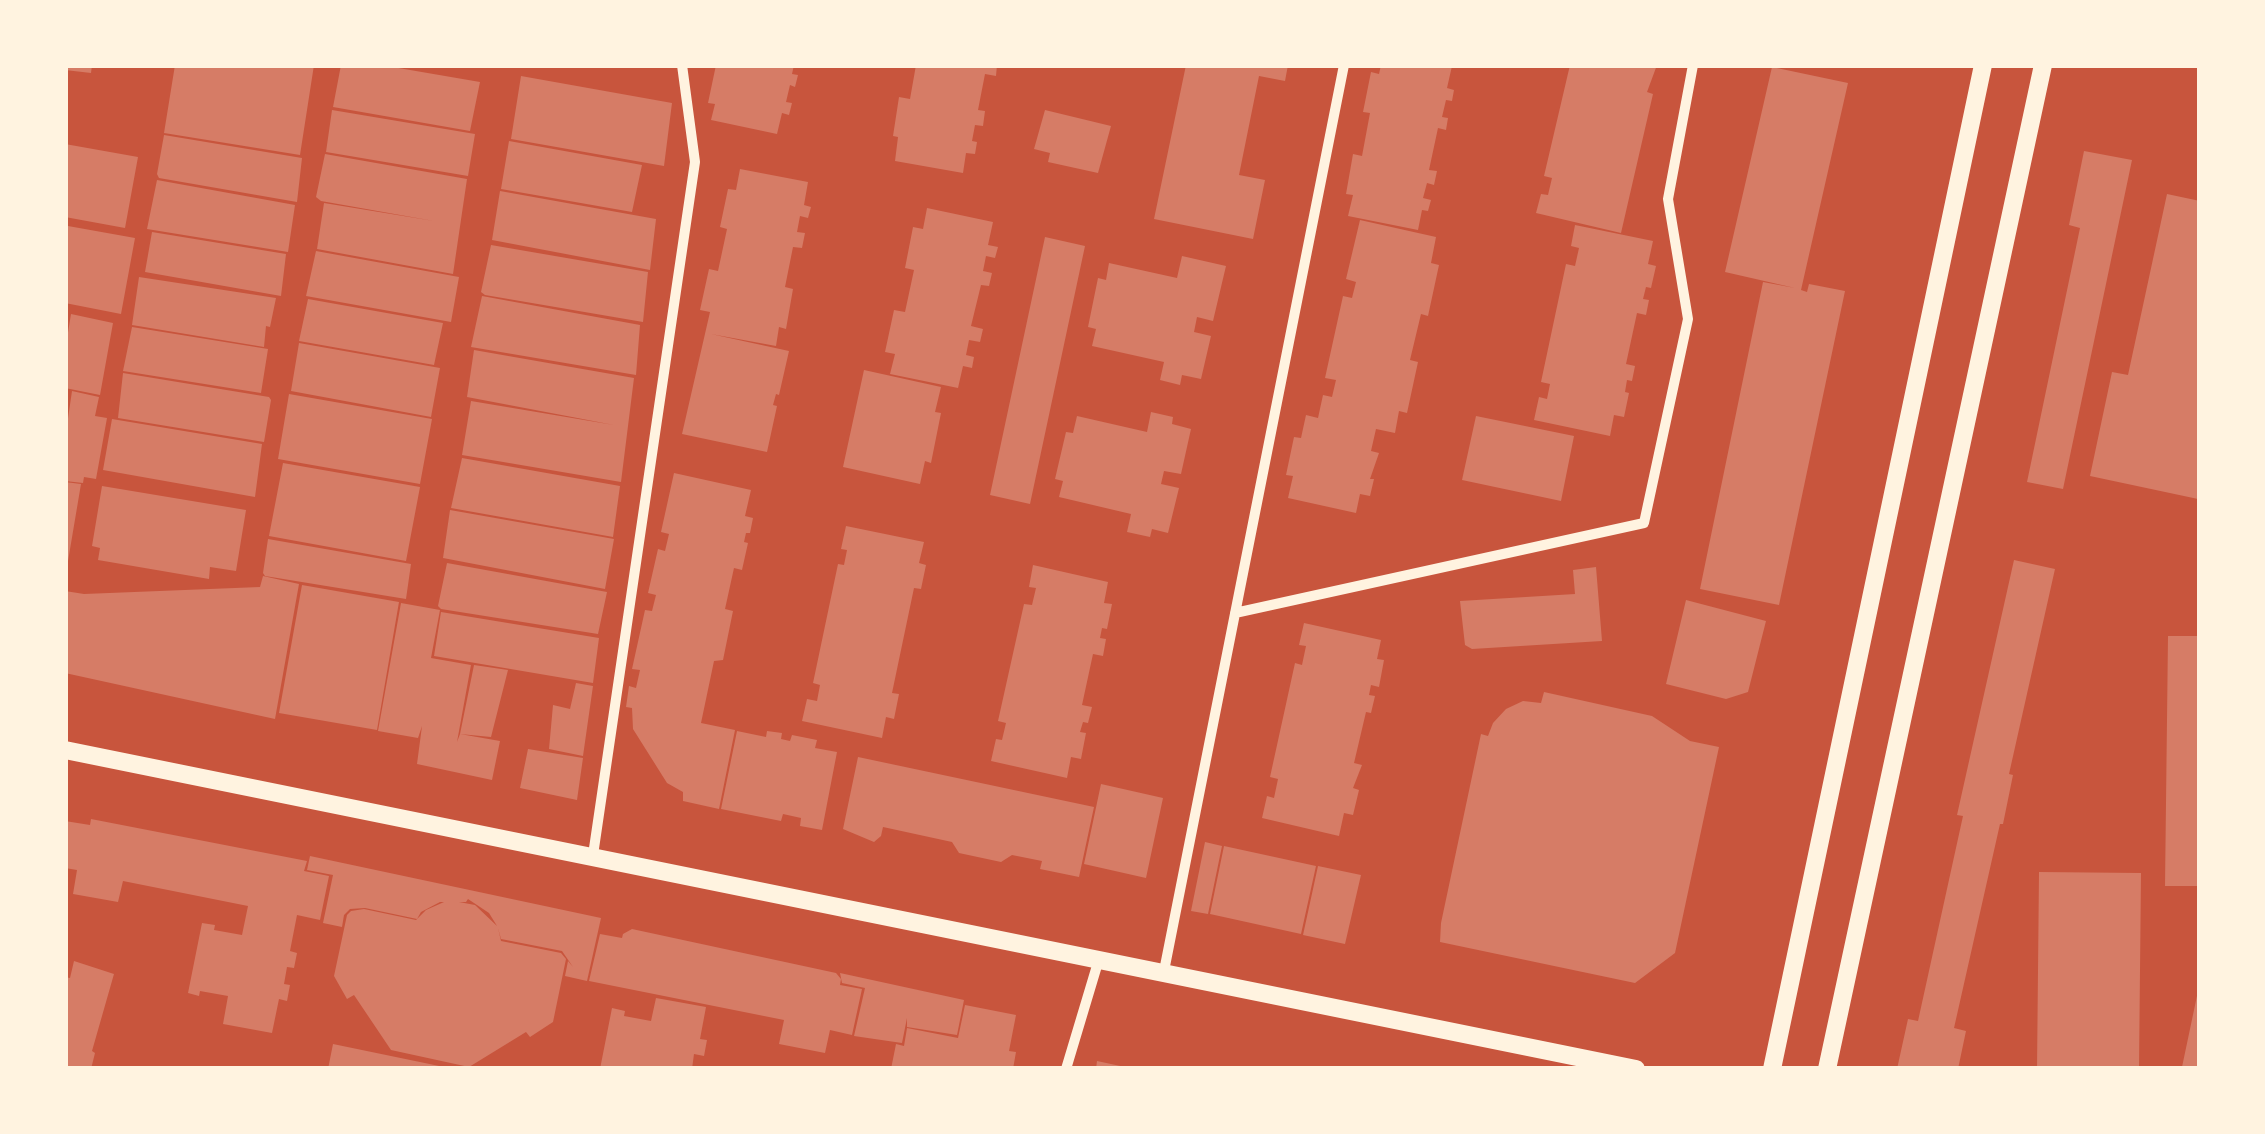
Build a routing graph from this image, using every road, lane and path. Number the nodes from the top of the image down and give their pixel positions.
1 (682, 65) edge
2 (1344, 65) edge
3 (1694, 65) edge
4 (1983, 65) edge
5 (2043, 65) edge
6 (1235, 613) junction
7 (65, 750) edge
8 (593, 856) junction
9 (1099, 958) junction
10 (1164, 971) junction
11 (1066, 1069) edge
12 (1636, 1069) edge
13 (1772, 1069) edge
14 (1827, 1069) edge

1 - 8 street
2 - 6 street
3 - 6 street
4 - 13 street
5 - 14 street
6 - 10 street
7 - 8 street
8 - 9 street
9 - 10 street
9 - 11 street
10 - 12 street

